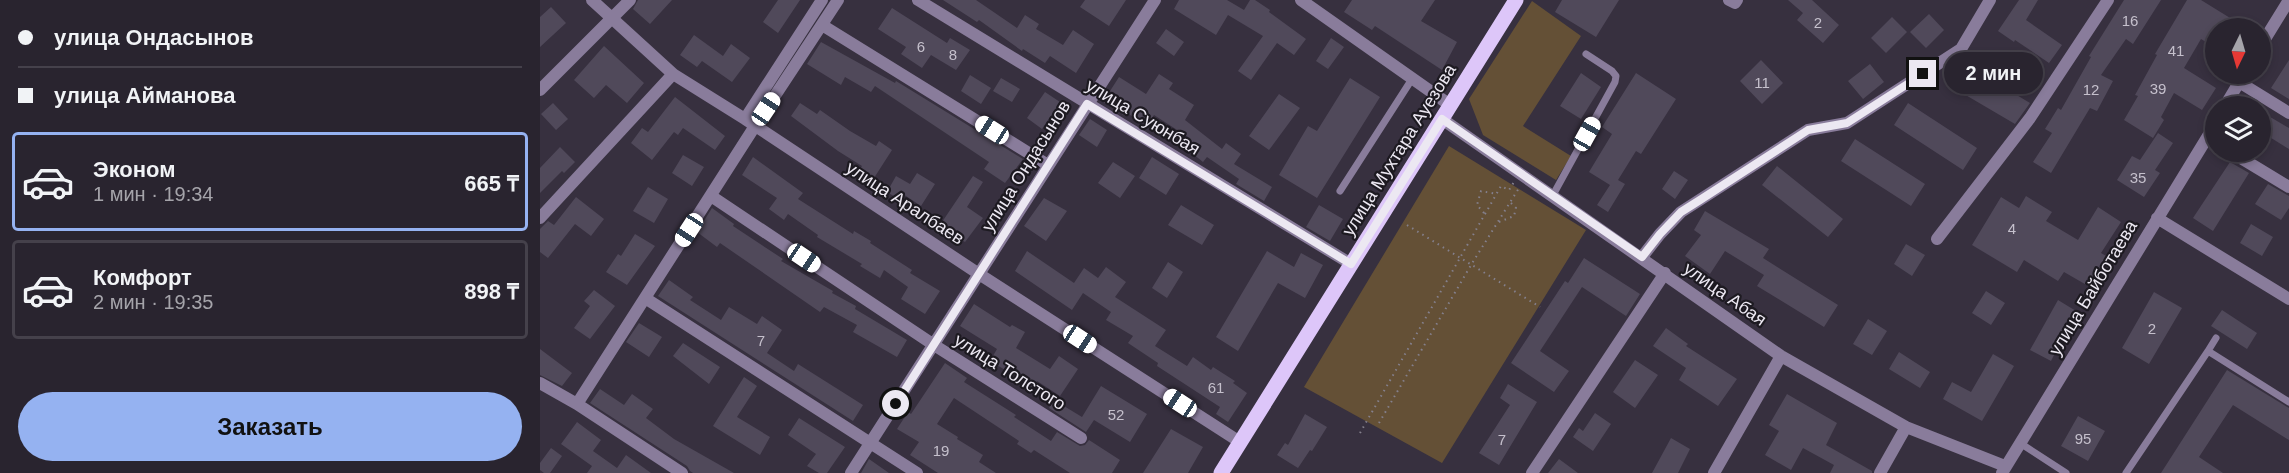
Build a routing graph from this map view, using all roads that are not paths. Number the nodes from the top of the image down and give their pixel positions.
1 (592, 0) edge
2 (630, 0) edge
3 (822, 0) edge
4 (838, 0) edge
5 (918, 0) edge
6 (1301, 0) edge
7 (1516, 0) edge
8 (1729, 0) edge
9 (1737, 0) edge
10 (1990, 0) edge
11 (2108, 0) edge
12 (2289, 0) edge
13 (1151, 2) edge
14 (613, 18) junction
15 (822, 25) junction
16 (2271, 29) edge
17 (1586, 54) dead end
18 (673, 74) junction
19 (1412, 79) junction
20 (2249, 84) edge
21 (540, 90) edge
22 (1087, 104) junction
23 (1450, 105) junction
24 (2289, 113) edge
25 (1442, 119) junction
26 (750, 122) junction
27 (2205, 149) edge
28 (2248, 162) edge
29 (1048, 165) junction
30 (2289, 187) edge
31 (1340, 191) dead end
32 (1552, 195) junction
33 (711, 196) junction
34 (540, 218) edge
35 (2157, 218) junction
36 (1937, 239) dead end
37 (1642, 257) junction
38 (1351, 264) junction
39 (1665, 273) junction
40 (980, 274) junction
41 (645, 298) junction
42 (2289, 299) edge
43 (2216, 338) dead end
44 (934, 345) junction
45 (2208, 351) junction
46 (1781, 356) junction
47 (540, 383) edge
48 (2289, 402) edge
49 (577, 404) junction
50 (1906, 427) junction
51 (1081, 438) dead end
52 (1240, 442) junction
53 (2020, 443) junction
54 (870, 444) junction
55 (2003, 470) edge
56 (682, 473) edge
57 (851, 473) edge
58 (917, 473) edge
59 (1221, 473) edge
60 (1532, 473) edge
61 (1713, 473) edge
62 (1880, 473) edge
63 (2066, 473) edge
64 (2126, 473) edge

1 - 14 street, улица Аралбаев
2 - 14 street
3 - 26 street
4 - 15 street
5 - 22 street, улица Суюнбая
6 - 19 street
7 - 23 main road, улица Мухтара Ауезова
8 - 9 street
10 - 37 street
11 - 36 street
12 - 16 street
13 - 22 street, улица Ондасынов
14 - 18 street, улица Аралбаев
14 - 21 street
15 - 26 street
15 - 29 street
17 - 32 lane
18 - 26 street, улица Аралбаев
18 - 34 street
19 - 23 street
19 - 31 lane
20 - 24 street
22 - 29 street, улица Ондасынов
22 - 38 street, улица Суюнбая
23 - 25 main road, улица Мухтара Ауезова
25 - 32 street, улица Абая
25 - 38 main road, улица Мухтара Ауезова
26 - 33 street
26 - 40 street, улица Аралбаев
27 - 35 street, улица Байботаева
28 - 30 street
29 - 40 street, улица Ондасынов
32 - 37 street, улица Абая
33 - 41 street
33 - 44 street, улица Толстого
35 - 42 street
35 - 53 street, улица Байботаева
37 - 39 street, улица Абая
38 - 52 main road, улица Мухтара Ауезова
39 - 46 street, улица Абая
39 - 60 street
40 - 44 street, улица Ондасынов
40 - 52 street, улица Аралбаев
41 - 49 street
41 - 54 street
43 - 45 lane
44 - 51 street, улица Толстого
44 - 54 street, улица Ондасынов
45 - 48 lane
45 - 64 lane
46 - 50 street, улица Абая
46 - 61 street
47 - 49 street
49 - 56 street
50 - 55 street, улица Абая
50 - 62 street
52 - 59 main road, улица Мухтара Ауезова
53 - 55 street, улица Байботаева
53 - 63 lane
54 - 57 street, улица Ондасынов
54 - 58 street

